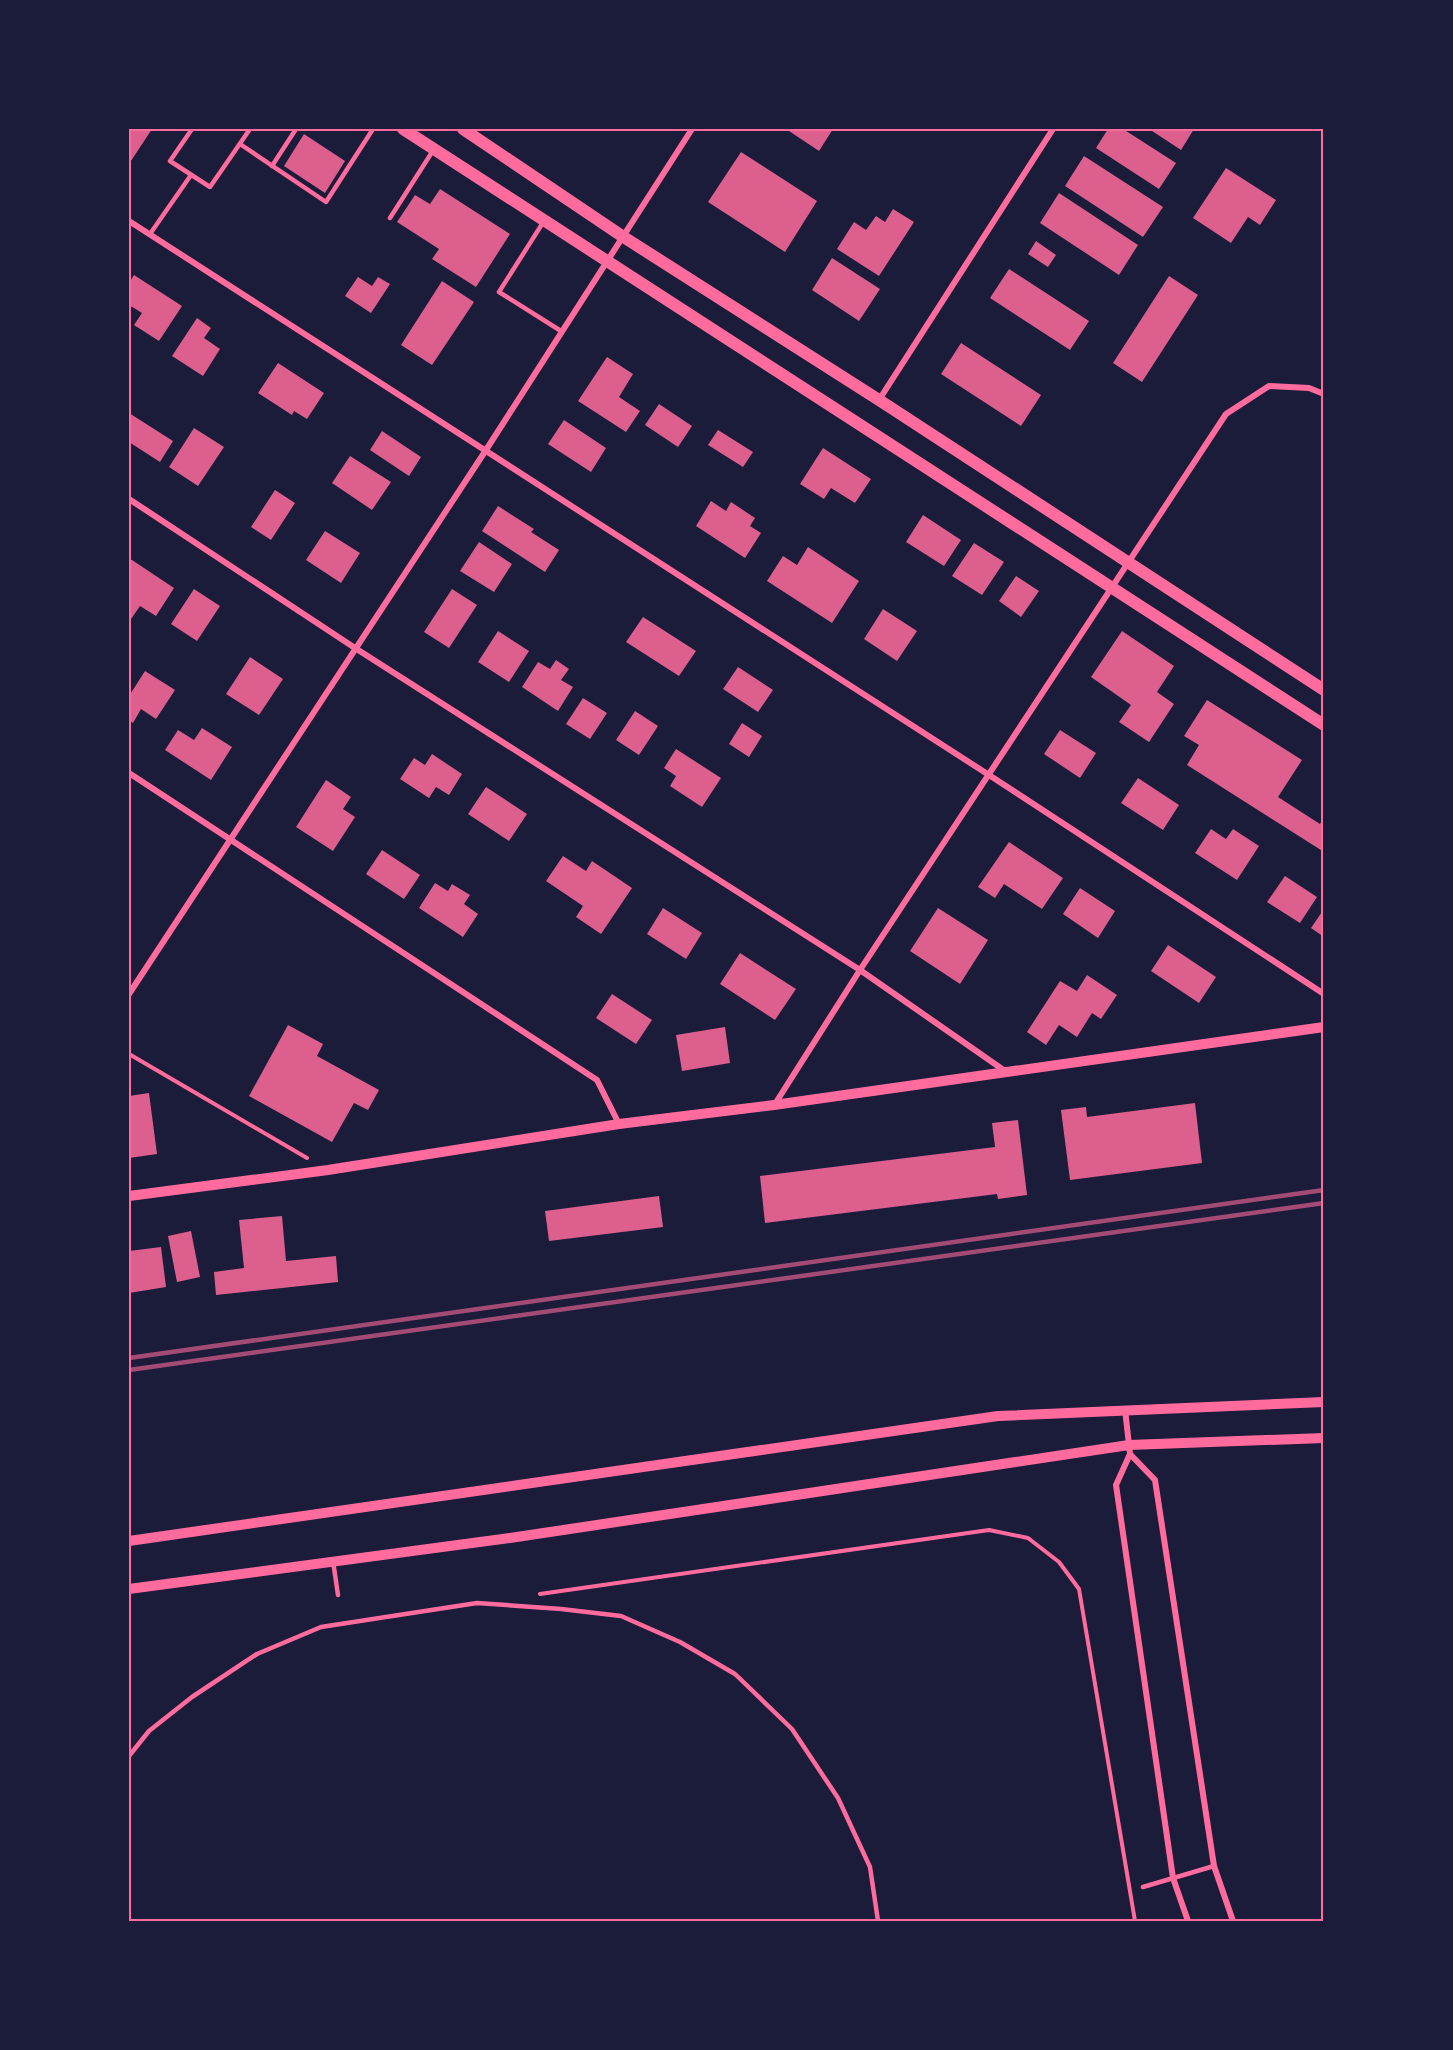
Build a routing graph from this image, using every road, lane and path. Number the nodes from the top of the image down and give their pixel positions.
1 (192, 129) edge
2 (250, 129) edge
3 (296, 129) edge
4 (373, 129) edge
5 (403, 129) edge
6 (692, 129) edge
7 (1053, 129) edge
8 (466, 130) edge
9 (240, 144) junction
10 (434, 149) junction
11 (272, 166) junction
12 (191, 175) junction
13 (390, 218) dead end
14 (129, 220) edge
15 (544, 221) junction
16 (150, 234) junction
17 (622, 236) junction
18 (606, 261) junction
19 (561, 331) junction
20 (1324, 394) edge
21 (879, 400) junction
22 (486, 450) junction
23 (129, 499) edge
24 (1129, 563) junction
25 (1112, 589) junction
26 (356, 648) junction
27 (1324, 690) edge
28 (1324, 725) edge
29 (129, 773) edge
30 (989, 775) junction
31 (230, 838) junction
32 (860, 970) junction
33 (129, 994) edge
34 (1324, 994) edge
35 (1324, 1027) edge
36 (129, 1054) edge
37 (1006, 1072) junction
38 (774, 1105) junction
39 (619, 1124) junction
40 (327, 1170) junction
41 (129, 1196) edge
42 (1324, 1402) edge
43 (1125, 1409) junction
44 (1324, 1438) edge
45 (1130, 1450) junction
46 (129, 1541) edge
47 (333, 1562) junction
48 (129, 1589) edge
49 (338, 1594) dead end
50 (535, 1595) dead end
51 (129, 1756) edge
52 (1214, 1866) junction
53 (1173, 1878) junction
54 (1143, 1887) dead end
55 (878, 1921) edge
56 (1135, 1921) edge
57 (1188, 1921) edge
58 (1233, 1921) edge

1 - 12 lane
2 - 9 lane
3 - 11 lane
4 - 11 lane
5 - 10 main road
6 - 17 street
7 - 21 street
8 - 17 main road
9 - 11 lane
9 - 12 lane
10 - 13 lane
10 - 15 main road
12 - 16 lane
14 - 16 street
15 - 18 main road
15 - 19 lane
16 - 22 street
17 - 18 street
17 - 21 main road
18 - 19 street
18 - 25 main road
19 - 22 street
20 - 24 street
21 - 24 main road
22 - 26 street
22 - 30 street
23 - 26 street
24 - 25 street
24 - 27 main road
25 - 28 main road
25 - 30 street
26 - 31 street
26 - 32 street
29 - 31 street
30 - 32 street
30 - 34 street
31 - 33 street
31 - 39 street
32 - 37 street
32 - 38 street
35 - 37 street
36 - 40 path
37 - 38 street
38 - 39 street
39 - 40 street
40 - 41 street
42 - 43 street
43 - 45 street
43 - 46 street
44 - 45 street
45 - 47 street
45 - 52 street
45 - 53 street
47 - 48 street
47 - 49 lane
50 - 56 path
51 - 55 lane
52 - 53 lane
52 - 58 street
53 - 54 lane
53 - 57 street

